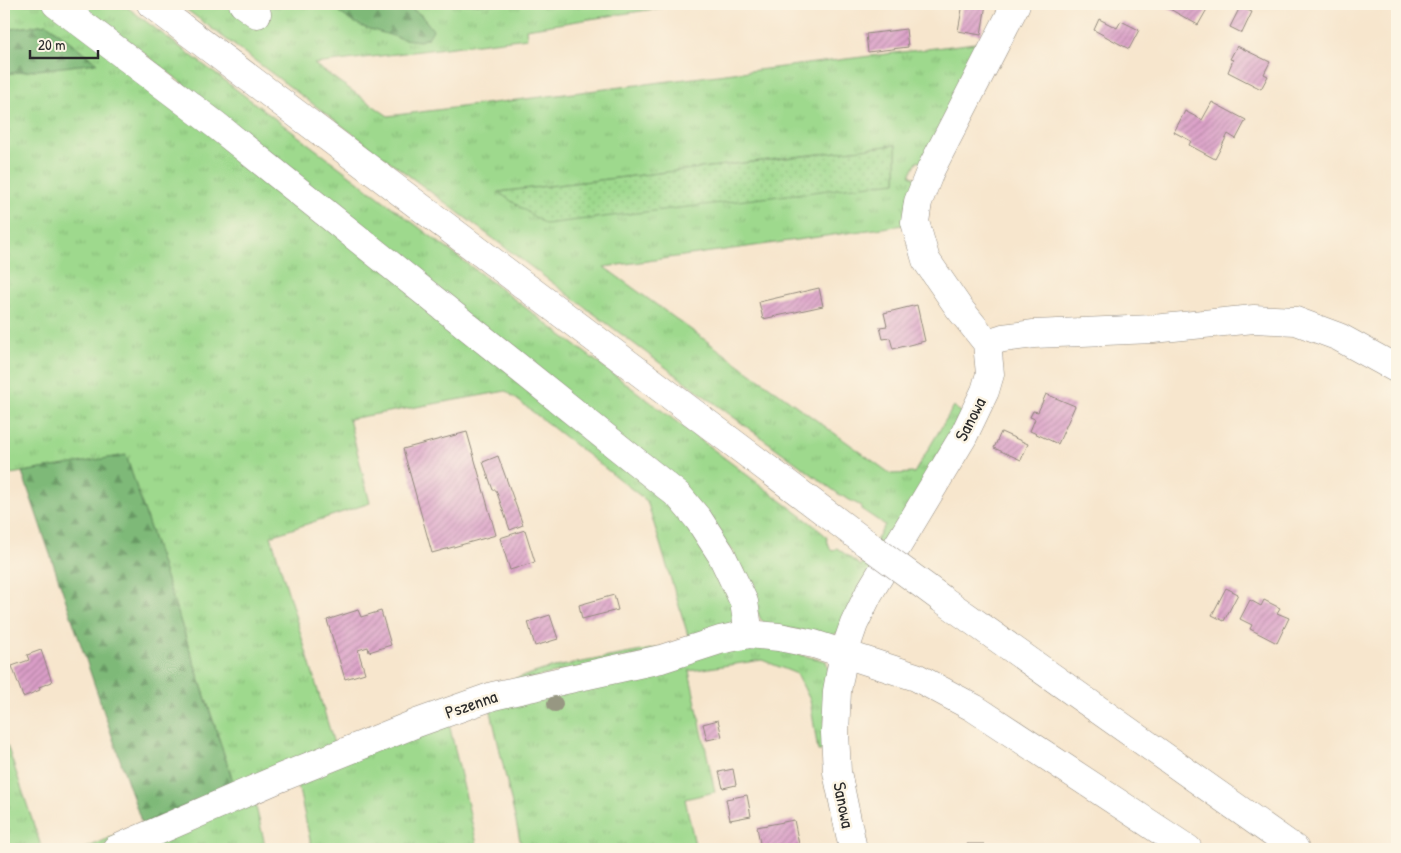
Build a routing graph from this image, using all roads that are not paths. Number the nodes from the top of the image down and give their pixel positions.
1 (56, 4) edge
2 (151, 4) edge
3 (1016, 4) edge
4 (987, 343) junction
5 (1397, 369) edge
6 (749, 634) junction
7 (844, 653) junction
8 (116, 849) edge
9 (853, 849) edge
10 (1188, 849) edge
11 (1295, 849) edge

1 - 6 street
2 - 11 street, bridge
3 - 4 street
4 - 5 street
4 - 7 street, Sanowa
6 - 7 street, Pszenna
6 - 8 street, Pszenna
7 - 9 street, Sanowa
7 - 10 street, Pszenna

